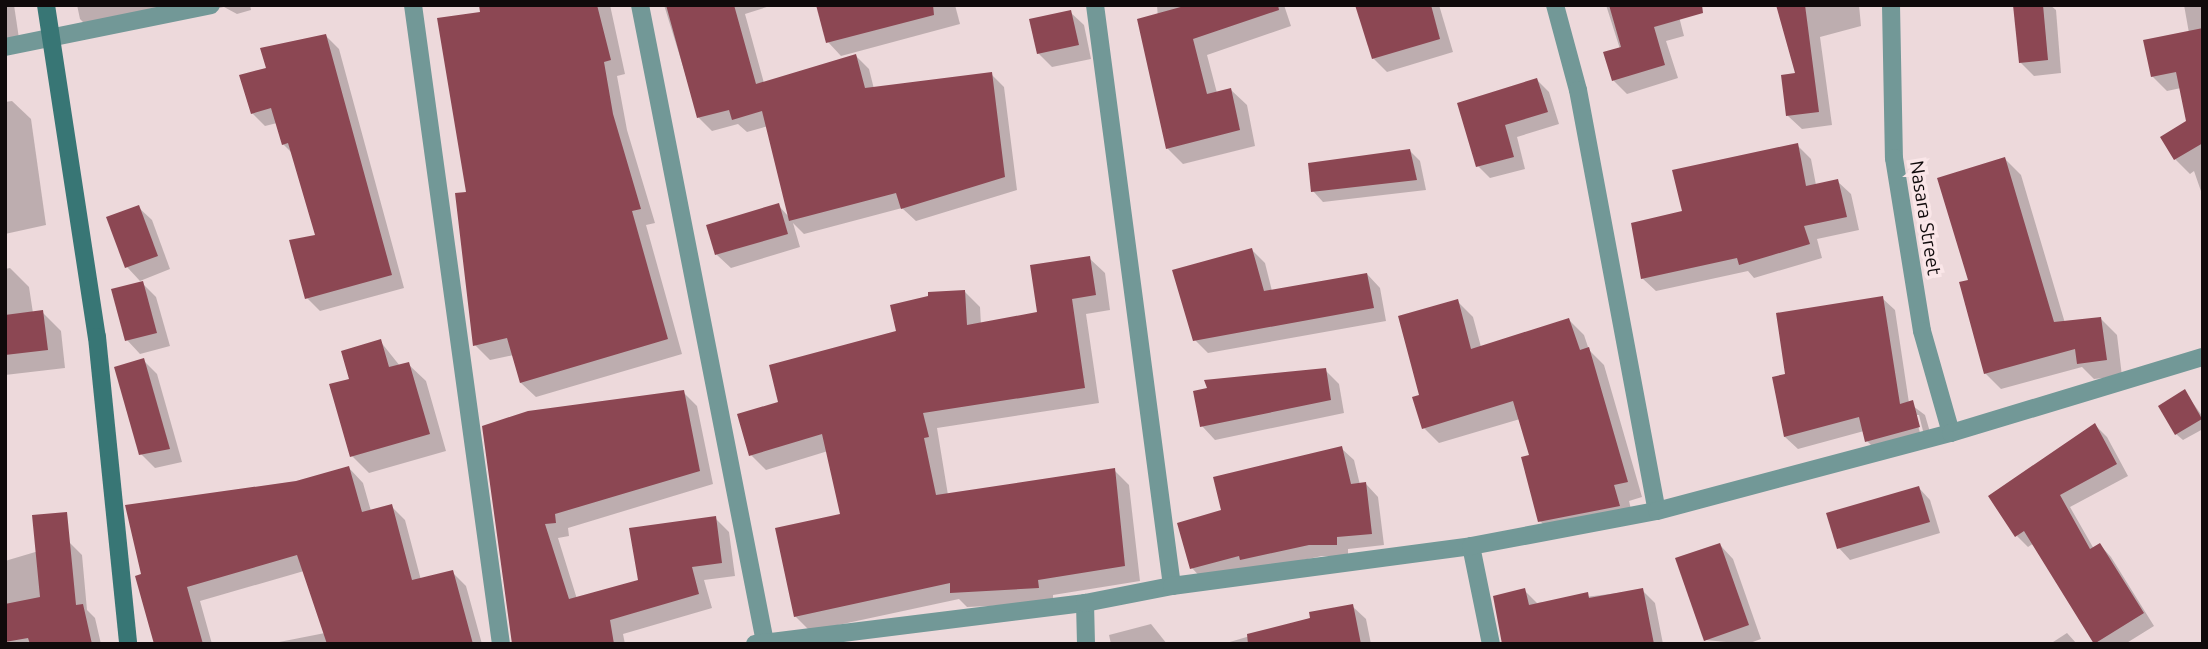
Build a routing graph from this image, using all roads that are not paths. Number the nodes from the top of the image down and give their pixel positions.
1 (46, 5) edge
2 (211, 5) edge
3 (413, 5) edge
4 (640, 5) edge
5 (1095, 5) edge
6 (1555, 5) edge
7 (1891, 5) edge
8 (52, 40) junction
9 (5, 47) edge
10 (2203, 357) edge
11 (1951, 433) junction
12 (1657, 511) junction
13 (1471, 546) junction
14 (1172, 586) junction
15 (1085, 603) junction
16 (760, 643) edge
17 (128, 644) edge
18 (501, 644) edge
19 (1086, 644) edge
20 (1491, 644) edge

1 - 8 street
2 - 8 street
3 - 18 street
4 - 16 street
5 - 14 street
6 - 12 street
7 - 11 street, Nasara Street
8 - 9 street
8 - 17 street
10 - 11 street
11 - 12 street
12 - 13 street
13 - 14 street
13 - 20 street
14 - 15 street
15 - 16 street
15 - 19 street

